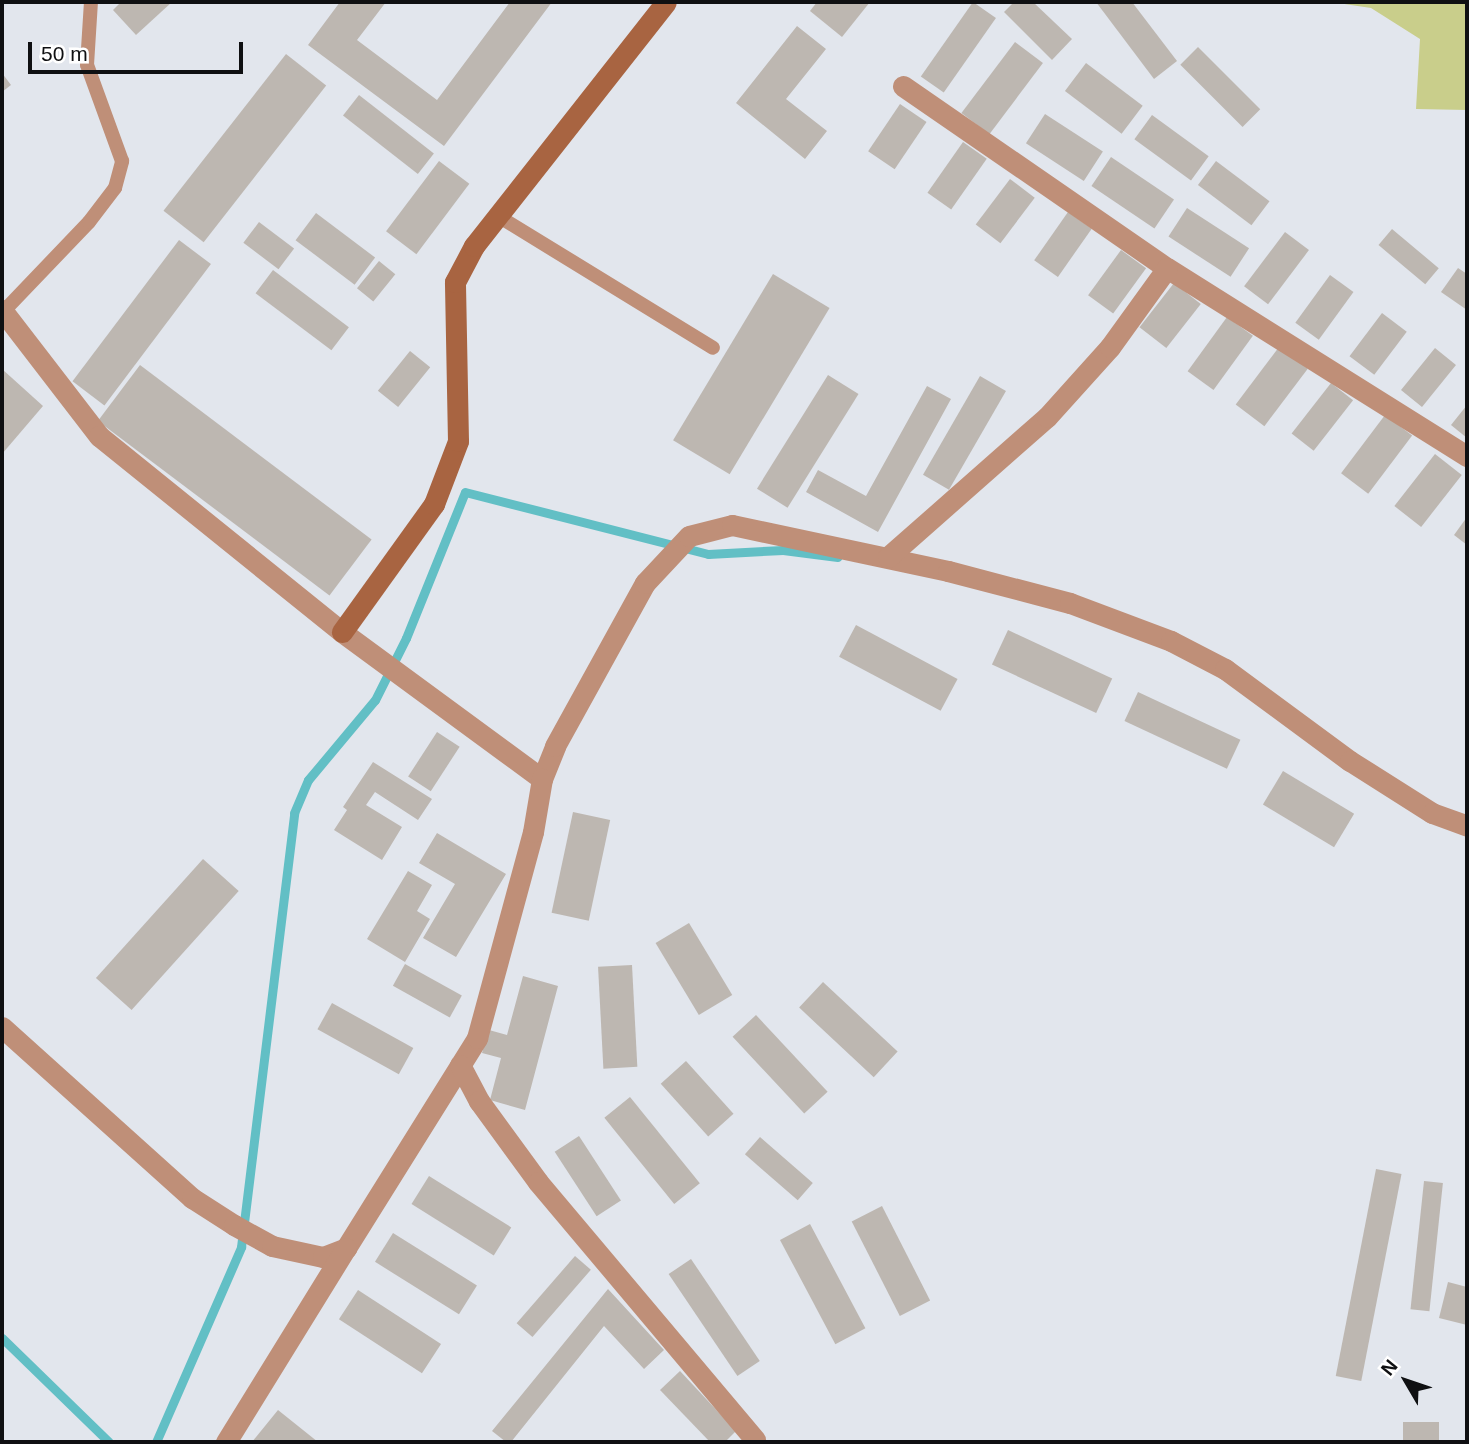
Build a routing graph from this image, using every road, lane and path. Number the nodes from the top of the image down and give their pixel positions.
1 (90, 2) edge
2 (666, 2) edge
3 (903, 86) dead end
4 (498, 216) junction
5 (1167, 268) junction
6 (3, 311) edge
7 (713, 348) dead end
8 (1467, 456) edge
9 (888, 557) junction
10 (342, 632) junction
11 (542, 779) junction
12 (1467, 826) edge
13 (2, 1027) edge
14 (460, 1065) junction
15 (346, 1248) junction
16 (755, 1440) dead end
17 (226, 1442) edge

1 - 6 lane
2 - 4 street
3 - 5 street
4 - 7 lane
4 - 10 street
5 - 8 street
5 - 9 street
6 - 10 street
9 - 11 street
9 - 12 street
10 - 11 street
11 - 14 street
13 - 15 street
14 - 15 street
14 - 16 street
15 - 17 street

